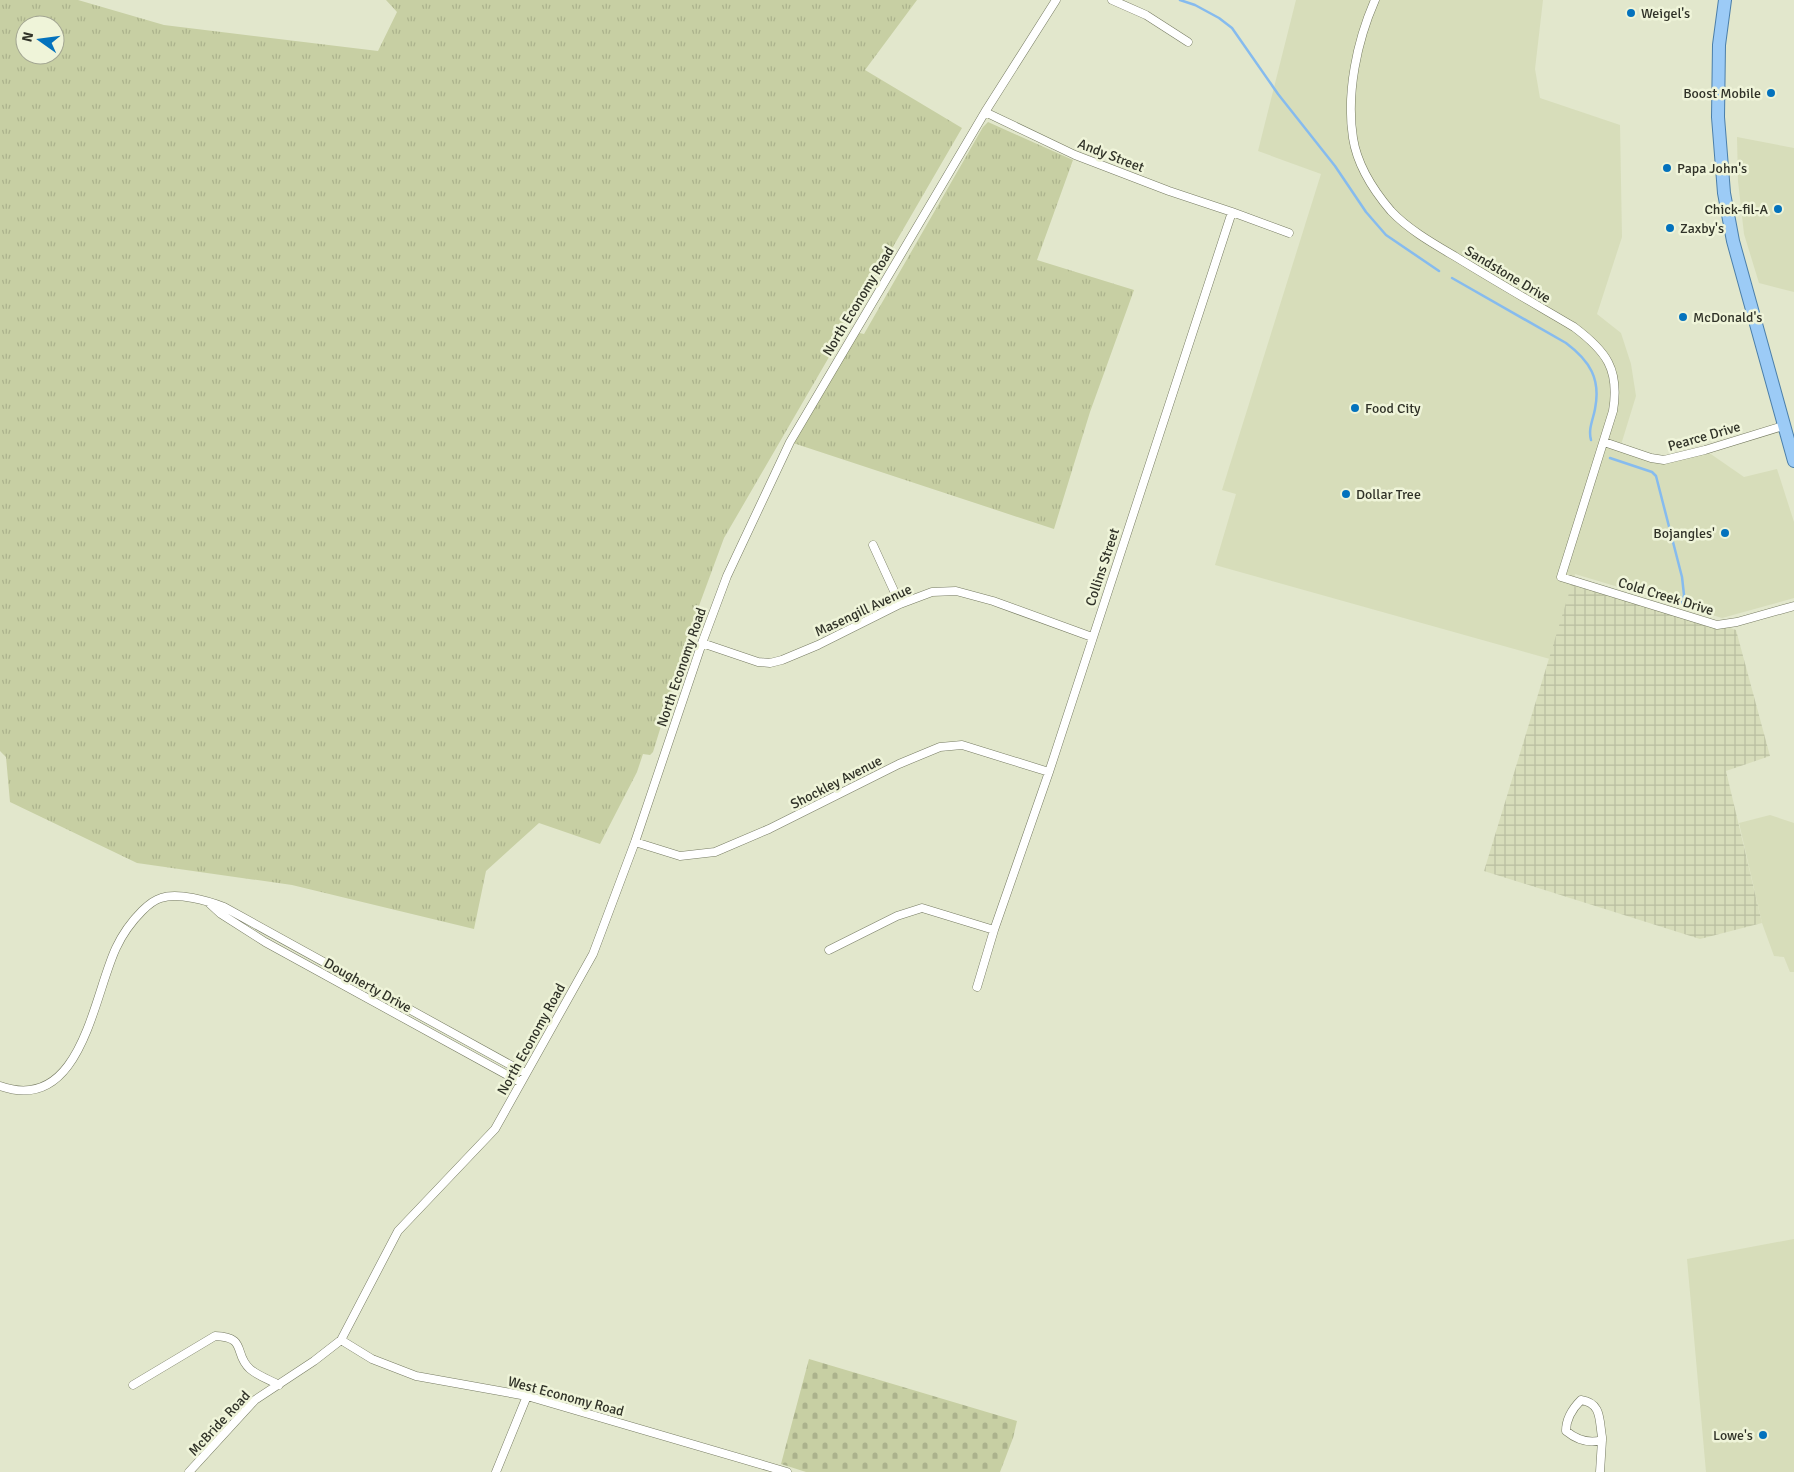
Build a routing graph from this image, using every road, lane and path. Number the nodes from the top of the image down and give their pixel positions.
1 (1056, 0) edge
2 (1112, 0) edge
3 (1375, 0) edge
4 (1725, 0) edge
5 (1188, 42) dead end
6 (985, 112) junction
7 (1232, 212) junction
8 (1289, 233) dead end
9 (1783, 426) junction
10 (1604, 442) junction
11 (1791, 443) edge
12 (1794, 461) edge
13 (873, 545) dead end
14 (1561, 576) joint
15 (900, 604) junction
16 (1794, 606) edge
17 (1092, 636) junction
18 (702, 643) junction
19 (1049, 772) junction
20 (635, 842) junction
21 (209, 903) junction
22 (994, 930) junction
23 (829, 950) dead end
24 (977, 987) dead end
25 (409, 1009) junction
26 (404, 1019) junction
27 (525, 1073) junction
28 (520, 1082) junction
29 (0, 1086) edge
30 (341, 1340) junction
31 (279, 1385) junction
32 (133, 1386) dead end
33 (527, 1396) junction
34 (1602, 1440) junction
35 (189, 1472) edge
36 (496, 1472) edge
37 (787, 1472) edge
38 (1600, 1472) edge

1 - 6 street, North Economy Road
2 - 5 street
3 - 10 street, Sandstone Drive
4 - 9 main road
6 - 7 street, Andy Street
6 - 18 street, North Economy Road
7 - 8 street
7 - 17 street, Collins Street
9 - 10 street, Pearce Drive
9 - 11 main road
10 - 14 street, Sandstone Drive
11 - 12 main road
13 - 15 street
14 - 16 street, Cold Creek Drive
15 - 17 street, Masengill Avenue
15 - 18 street, Masengill Avenue
17 - 19 street, Collins Street
18 - 20 street, North Economy Road
19 - 20 street, Shockley Avenue
19 - 22 street, Collins Street
20 - 27 street, North Economy Road
21 - 25 street, Dougherty Drive
21 - 26 street, Dougherty Drive
21 - 29 street, Dougherty Drive
22 - 23 street
22 - 24 street, Collins Street
25 - 26 street
25 - 27 street, Dougherty Drive
26 - 28 street, Dougherty Drive
27 - 28 street, North Economy Road
28 - 30 street, North Economy Road
30 - 31 street, McBride Road
30 - 33 street, West Economy Road
31 - 32 street
31 - 35 street, McBride Road
33 - 36 street
33 - 37 street, West Economy Road
34 - 34 street
34 - 38 street

